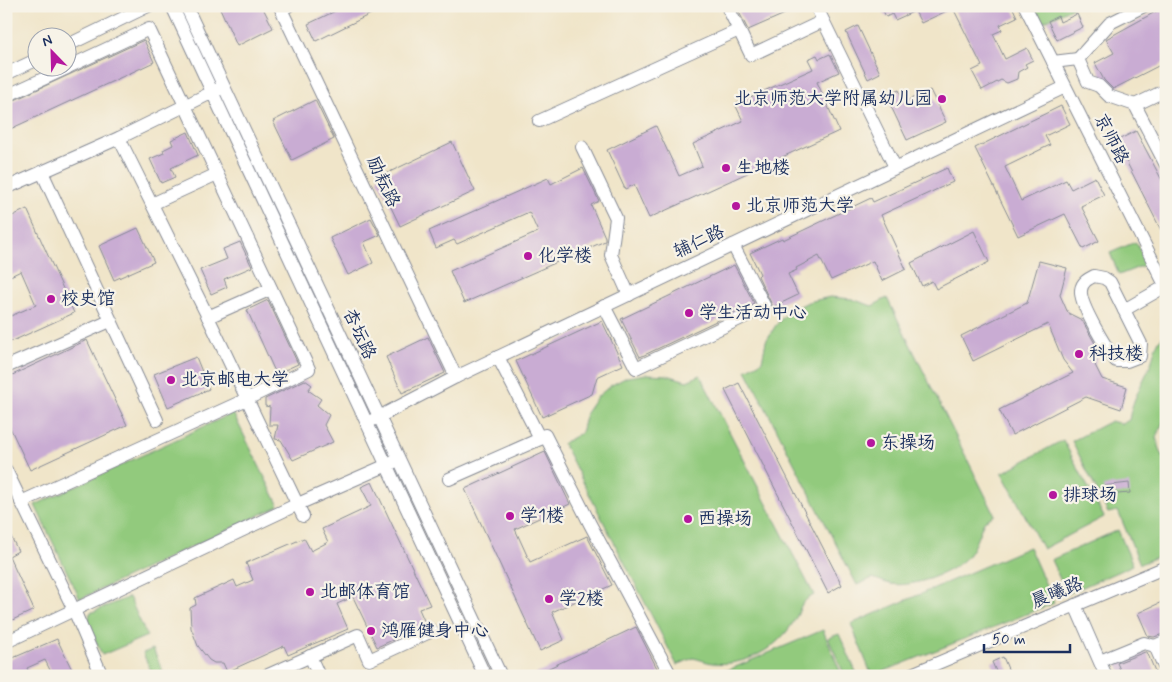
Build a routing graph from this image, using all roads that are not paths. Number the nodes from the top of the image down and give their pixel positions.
1 (148, 6) edge
2 (172, 6) edge
3 (186, 6) edge
4 (727, 6) edge
5 (816, 6) edge
6 (1025, 6) edge
7 (1144, 6) edge
8 (283, 7) edge
9 (823, 21) junction
10 (739, 30) junction
11 (78, 40) edge
12 (1078, 59) junction
13 (78, 62) edge
14 (1053, 62) junction
15 (28, 64) edge
16 (6, 74) edge
17 (44, 78) edge
18 (1065, 87) junction
19 (219, 89) junction
20 (1166, 90) edge
21 (6, 96) edge
22 (1135, 105) junction
23 (184, 106) junction
24 (539, 121) dead end
25 (118, 138) junction
26 (582, 147) dead end
27 (1165, 162) edge
28 (895, 167) junction
29 (42, 172) junction
30 (217, 174) junction
31 (6, 188) edge
32 (152, 204) junction
33 (734, 245) junction
34 (1166, 287) edge
35 (271, 289) junction
36 (629, 295) junction
37 (604, 306) junction
38 (1124, 310) junction
39 (208, 317) junction
40 (110, 320) junction
41 (498, 357) junction
42 (6, 367) edge
43 (456, 377) junction
44 (247, 399) junction
45 (379, 417) junction
46 (157, 420) dead end
47 (366, 423) junction
48 (540, 438) junction
49 (398, 459) junction
50 (386, 465) junction
51 (6, 470) edge
52 (449, 479) dead end
53 (21, 502) junction
54 (300, 510) junction
55 (1166, 567) edge
56 (1075, 605) junction
57 (74, 610) junction
58 (432, 630) dead end
59 (6, 642) edge
60 (1160, 644) edge
61 (310, 656) junction
62 (1100, 662) junction
63 (1166, 672) edge
64 (102, 676) edge
65 (266, 676) edge
66 (319, 676) edge
67 (485, 676) edge
68 (501, 676) edge
69 (670, 676) edge
70 (907, 676) edge
71 (1106, 676) edge

1 - 11 street
2 - 19 street, 杏坛路
3 - 19 street, 杏坛路
4 - 10 street
5 - 9 street
6 - 14 street, 京师路
7 - 12 street
8 - 43 street, 励耘路
9 - 10 street
9 - 28 street
10 - 24 street
12 - 14 street
12 - 22 street
13 - 23 street
14 - 18 street, 京师路
15 - 16 street
17 - 21 street
18 - 28 street, 辅仁路
18 - 34 street, 京师路
19 - 23 street
19 - 45 street, 杏坛路
19 - 47 street, 杏坛路
20 - 22 street
22 - 27 street
23 - 25 street
23 - 30 street
25 - 29 street
25 - 32 street
26 - 36 street
28 - 33 street, 辅仁路
29 - 31 street
29 - 40 street
30 - 32 street
30 - 35 street
32 - 39 street
33 - 36 street, 辅仁路
33 - 37 street
34 - 38 street
35 - 39 street
35 - 44 street
36 - 37 street, 辅仁路
37 - 41 street, 辅仁路
38 - 38 street
39 - 44 street
40 - 42 street
40 - 46 street
41 - 43 street, 辅仁路
41 - 48 street
43 - 45 street, 辅仁路
44 - 53 street
44 - 54 street
45 - 47 street, 辅仁路
45 - 49 street, 杏坛路
47 - 50 street, 杏坛路
48 - 52 street
48 - 69 street
49 - 50 street
49 - 68 street, 杏坛路
50 - 54 street
50 - 67 street, 杏坛路
51 - 53 street
53 - 57 street
54 - 57 street
55 - 56 street, 晨曦路
56 - 62 street
56 - 70 street, 晨曦路
57 - 59 street
57 - 64 street
58 - 61 street
60 - 62 street
60 - 63 street
61 - 65 street
61 - 66 street
62 - 71 street

